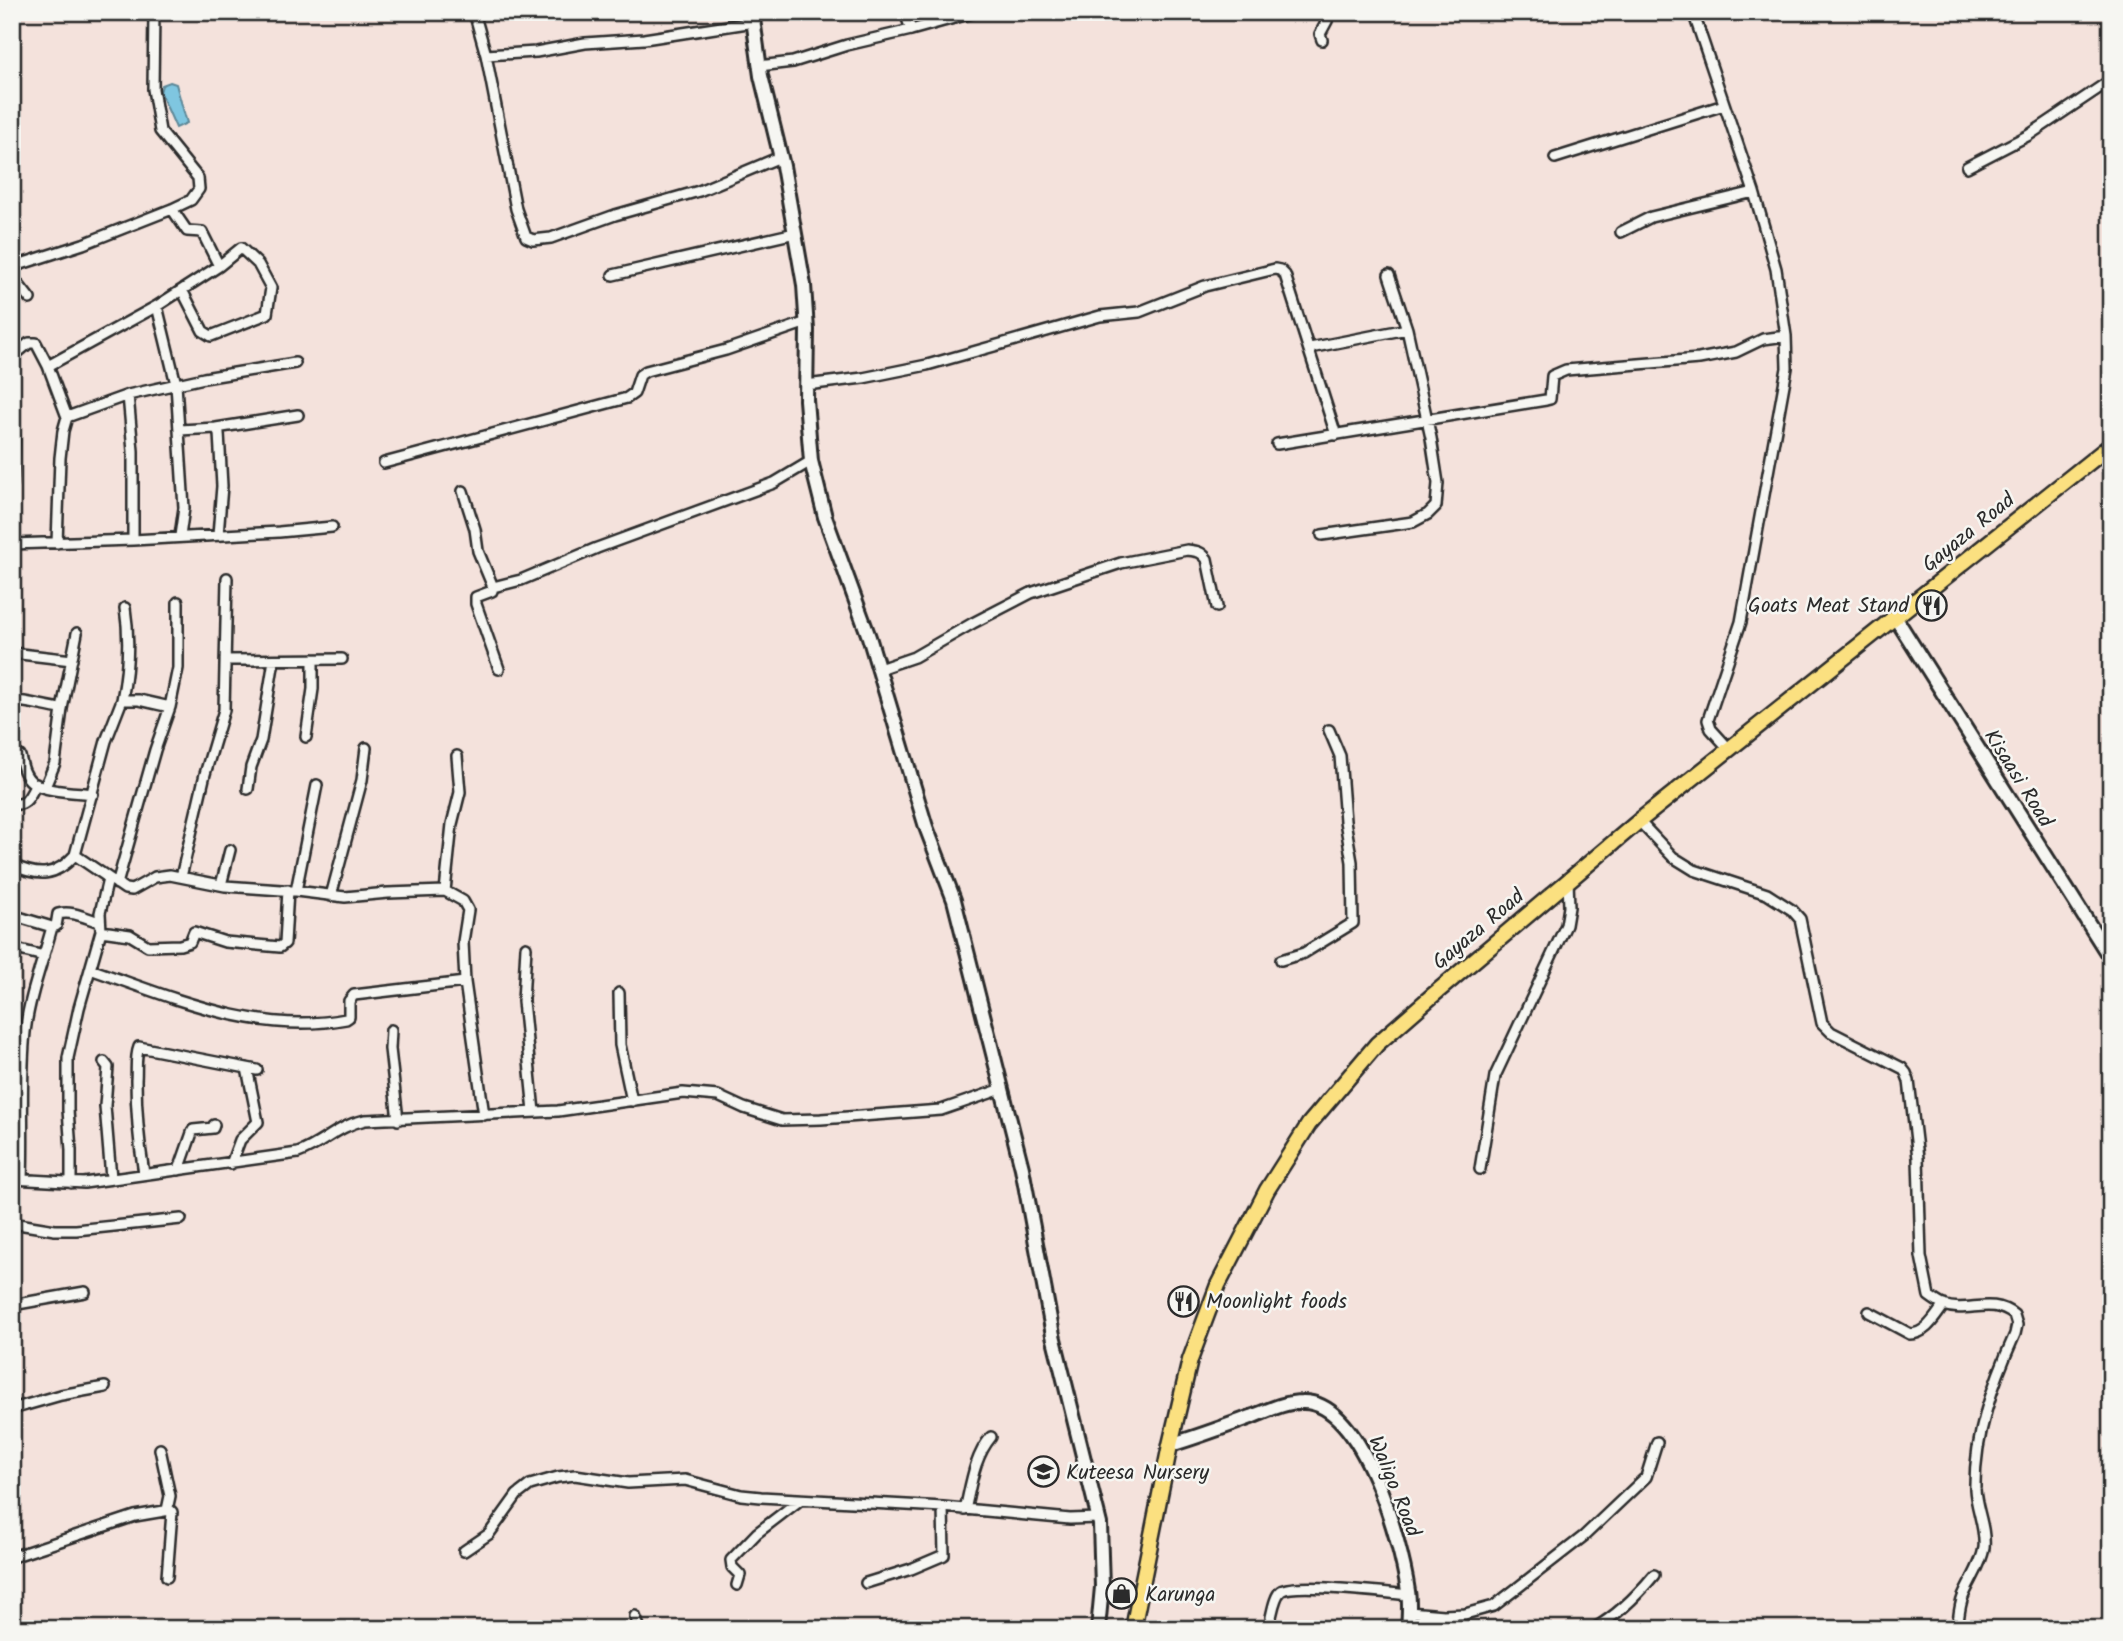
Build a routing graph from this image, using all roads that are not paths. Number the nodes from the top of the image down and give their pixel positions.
1 (154, 12) edge
2 (474, 12) edge
3 (905, 12) edge
4 (976, 12) edge
5 (1320, 12) edge
6 (1693, 12) edge
7 (753, 17) edge
8 (911, 30) junction
9 (1322, 40) dead end
10 (486, 55) junction
11 (759, 66) junction
12 (2111, 80) edge
13 (1724, 105) junction
14 (780, 157) junction
15 (1555, 158) dead end
16 (1968, 167) dead end
17 (1754, 192) junction
18 (172, 209) junction
19 (1621, 232) dead end
20 (795, 233) junction
21 (219, 266) junction
22 (12, 267) edge
23 (612, 275) dead end
24 (1390, 275) dead end
25 (12, 276) edge
26 (181, 290) junction
27 (30, 299) dead end
28 (157, 306) junction
29 (807, 322) junction
30 (1407, 329) junction
31 (1786, 336) junction
32 (1310, 348) junction
33 (12, 357) edge
34 (295, 363) dead end
35 (48, 366) junction
36 (176, 384) junction
37 (806, 385) junction
38 (128, 395) junction
39 (298, 415) dead end
40 (67, 417) junction
41 (1427, 419) junction
42 (216, 428) junction
43 (180, 430) junction
44 (1336, 435) junction
45 (15, 436) dead end
46 (1278, 444) dead end
47 (2111, 445) edge
48 (811, 461) junction
49 (384, 463) dead end
50 (12, 484) edge
51 (463, 491) dead end
52 (332, 527) dead end
53 (218, 535) junction
54 (1322, 535) dead end
55 (180, 536) junction
56 (133, 540) junction
57 (57, 543) junction
58 (12, 544) edge
59 (227, 578) dead end
60 (493, 587) junction
61 (178, 602) dead end
62 (1217, 607) dead end
63 (125, 608) dead end
64 (1895, 617) junction
65 (77, 633) dead end
66 (12, 653) edge
67 (313, 659) junction
68 (342, 659) dead end
69 (72, 660) junction
70 (225, 660) junction
71 (274, 660) junction
72 (499, 669) dead end
73 (879, 669) junction
74 (122, 700) junction
75 (12, 701) edge
76 (170, 707) junction
77 (62, 709) junction
78 (1329, 730) dead end
79 (306, 737) dead end
80 (366, 748) dead end
81 (1730, 750) junction
82 (12, 751) edge
83 (457, 756) dead end
84 (317, 785) dead end
85 (41, 786) junction
86 (248, 789) dead end
87 (93, 794) junction
88 (12, 803) edge
89 (1639, 821) junction
90 (230, 850) dead end
91 (75, 855) junction
92 (12, 865) edge
93 (181, 877) junction
94 (112, 881) junction
95 (1568, 881) junction
96 (221, 885) junction
97 (292, 890) junction
98 (445, 891) junction
99 (331, 896) junction
100 (12, 915) edge
101 (100, 926) junction
102 (52, 927) junction
103 (526, 947) dead end
104 (12, 948) edge
105 (44, 956) junction
106 (2111, 959) edge
107 (1282, 960) dead end
108 (90, 969) junction
109 (465, 982) junction
110 (619, 993) dead end
111 (391, 1030) dead end
112 (104, 1062) dead end
113 (1002, 1089) junction
114 (632, 1101) junction
115 (534, 1112) junction
116 (484, 1115) junction
117 (398, 1120) junction
118 (214, 1125) dead end
119 (231, 1164) junction
120 (1480, 1169) dead end
121 (179, 1170) junction
122 (144, 1174) junction
123 (111, 1178) junction
124 (17, 1179) edge
125 (71, 1183) junction
126 (180, 1219) dead end
127 (12, 1223) edge
128 (85, 1292) dead end
129 (1944, 1305) junction
130 (12, 1306) edge
131 (1869, 1312) dead end
132 (105, 1387) dead end
133 (12, 1409) edge
134 (991, 1437) dead end
135 (1657, 1442) dead end
136 (1170, 1446) junction
137 (160, 1449) dead end
138 (800, 1500) junction
139 (943, 1507) junction
140 (167, 1510) junction
141 (965, 1510) junction
142 (1098, 1518) junction
143 (464, 1551) dead end
144 (12, 1557) edge
145 (1654, 1576) dead end
146 (167, 1577) dead end
147 (866, 1583) dead end
148 (737, 1585) dead end
149 (1409, 1595) junction
150 (1409, 1612) junction
151 (635, 1616) dead end
152 (1271, 1617) dead end
153 (640, 1629) edge
154 (1098, 1629) edge
155 (1133, 1629) edge
156 (1408, 1629) edge
157 (1594, 1629) edge
158 (1957, 1629) edge

1 - 18 street
2 - 10 street
3 - 8 street
4 - 8 street
5 - 9 street
6 - 13 street
7 - 10 street
7 - 11 street
8 - 11 street
10 - 14 street
11 - 14 street
12 - 16 street
13 - 15 street
13 - 17 street
14 - 20 street
17 - 19 street
17 - 31 street
18 - 21 street
18 - 22 street
20 - 23 street
20 - 29 street
21 - 26 street
21 - 26 street
24 - 30 street
25 - 27 street
26 - 28 street
28 - 35 street
28 - 36 street
29 - 37 street
29 - 49 street
30 - 32 street
30 - 41 street
31 - 41 street
31 - 81 street
32 - 37 street
32 - 44 street
33 - 35 street
34 - 36 street
35 - 40 street
36 - 38 street
36 - 43 street
37 - 48 street
38 - 40 street
38 - 56 street
39 - 42 street
40 - 57 street
41 - 44 street
41 - 54 street
42 - 43 street
42 - 53 street
43 - 55 street
44 - 46 street
45 - 50 street
47 - 64 main road, Gayaza Road
48 - 60 street
48 - 73 street
51 - 60 street
52 - 53 street
53 - 55 street
55 - 56 street
56 - 57 street
57 - 58 street
59 - 70 street
60 - 72 street
61 - 76 street
62 - 73 street
63 - 74 street
64 - 81 main road, Gayaza Road
64 - 106 street, Kisaasi Road
65 - 69 street
66 - 69 street
67 - 68 street
67 - 71 street
67 - 79 street
69 - 77 street
70 - 71 street
70 - 93 street
71 - 86 street
73 - 113 street
74 - 76 street
74 - 87 street
75 - 77 street
76 - 94 street
77 - 85 street
78 - 107 street
80 - 99 street
81 - 89 main road, Gayaza Road
82 - 85 street
83 - 98 street
84 - 97 street
85 - 87 street
85 - 88 street
87 - 91 street
89 - 95 main road, Gayaza Road
89 - 129 street
90 - 96 street
91 - 92 street
91 - 94 street
93 - 94 street
93 - 96 street
94 - 101 street
95 - 120 street
95 - 136 main road, Gayaza Road
96 - 97 street
97 - 99 street
97 - 101 street
98 - 99 street
98 - 109 street
100 - 102 street
101 - 102 street
101 - 108 street
102 - 105 street
103 - 115 street
104 - 105 street
105 - 124 street
108 - 109 street
108 - 125 street
109 - 116 street
110 - 114 street
111 - 117 street
112 - 123 street
113 - 114 street
113 - 142 street
114 - 115 street
115 - 116 street
116 - 117 street
117 - 119 street
118 - 121 street
119 - 121 street
119 - 122 street
121 - 122 street
122 - 123 street
123 - 125 street
124 - 125 street
126 - 127 street
128 - 130 street
129 - 131 street
129 - 158 street
132 - 133 street
134 - 141 street
135 - 150 street
136 - 149 street, Waligo Road
136 - 155 main road, Gayaza Road
137 - 140 street
138 - 139 street
138 - 143 street
138 - 148 street
139 - 141 street
139 - 147 street
140 - 144 street
140 - 146 street
141 - 142 street
142 - 154 street
145 - 157 street
149 - 150 street, Waligo Road
149 - 152 street
150 - 156 street, Waligo Road
151 - 153 street

